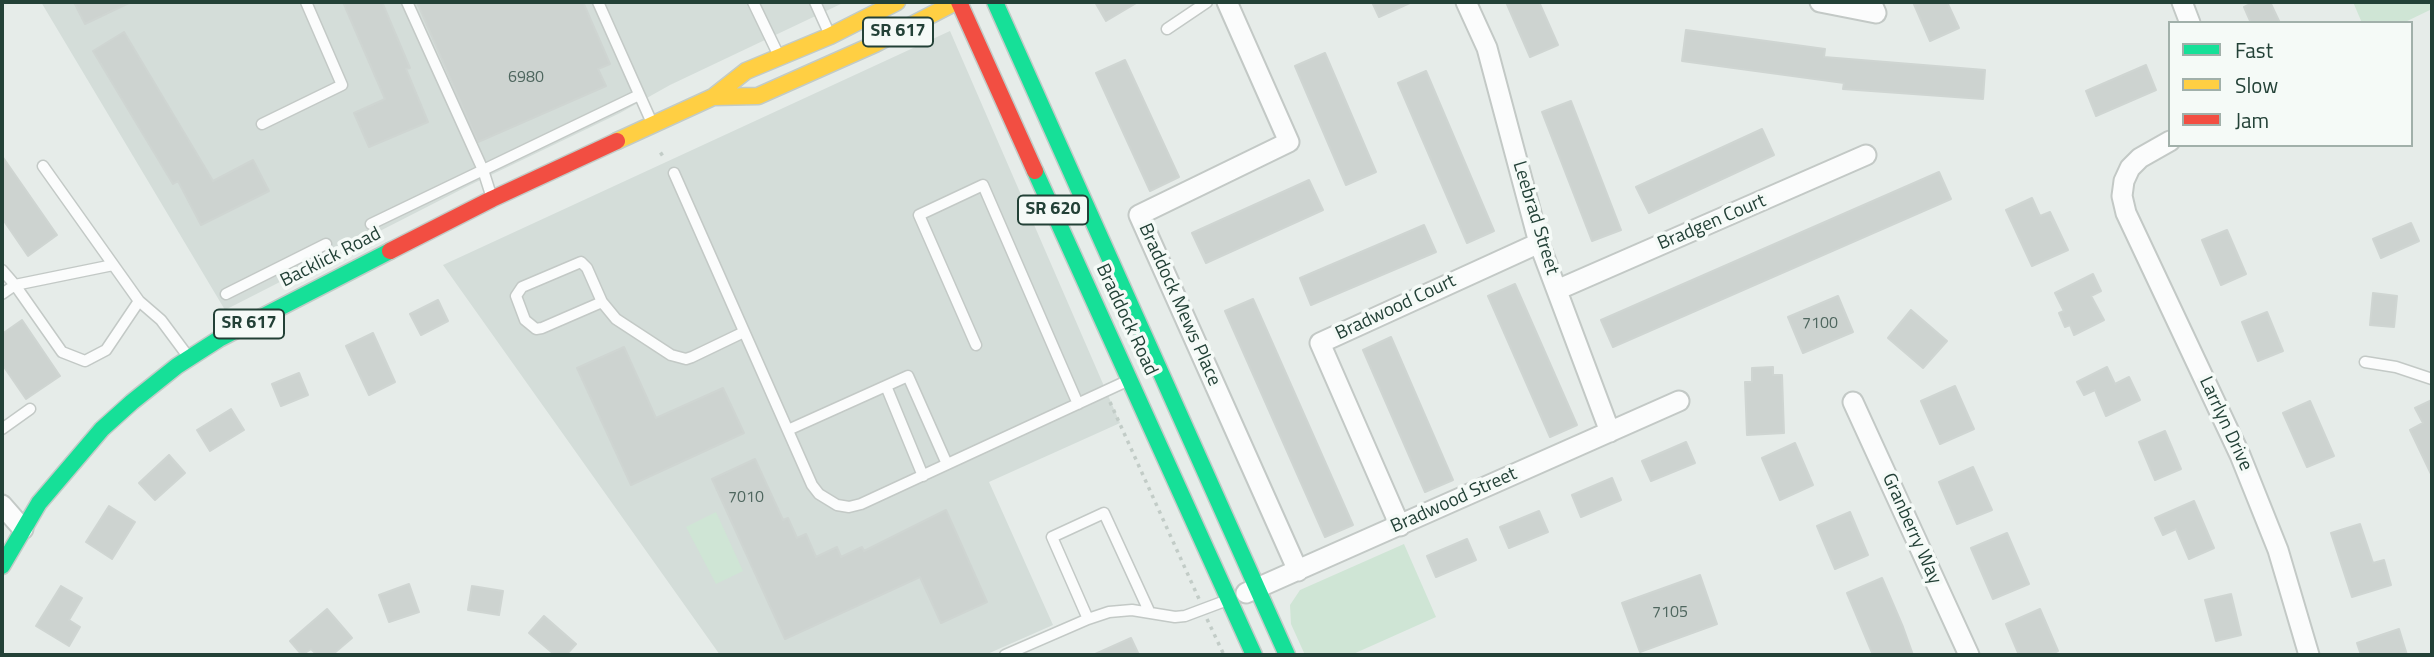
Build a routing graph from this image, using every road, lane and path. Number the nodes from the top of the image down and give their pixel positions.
1 (306, 2) edge
2 (407, 2) edge
3 (598, 2) edge
4 (753, 2) edge
5 (815, 2) edge
6 (897, 2) edge
7 (958, 2) edge
8 (995, 2) edge
9 (1208, 2) edge
10 (1227, 2) edge
11 (1466, 2) edge
12 (1819, 2) edge
13 (1871, 2) edge
14 (2182, 2) edge
15 (2189, 21) edge
16 (1167, 29) dead end
17 (830, 36) junction
18 (780, 58) junction
19 (639, 95) junction
20 (713, 97) junction
21 (261, 124) dead end
22 (652, 125) junction
23 (2168, 142) edge
24 (666, 151) dead end
25 (660, 155) dead end
26 (1866, 155) dead end
27 (43, 166) dead end
28 (483, 170) junction
29 (674, 173) dead end
30 (492, 199) junction
31 (371, 224) dead end
32 (1539, 243) junction
33 (326, 244) dead end
34 (113, 265) junction
35 (2, 270) edge
36 (15, 285) junction
37 (1557, 290) junction
38 (2, 294) edge
39 (226, 294) dead end
40 (139, 300) junction
41 (602, 302) junction
42 (744, 332) junction
43 (976, 345) dead end
44 (189, 358) junction
45 (2365, 362) dead end
46 (1130, 379) junction
47 (2432, 379) edge
48 (886, 386) junction
49 (1109, 400) dead end
50 (1679, 401) dead end
51 (1853, 402) dead end
52 (1078, 404) junction
53 (30, 409) dead end
54 (2, 429) edge
55 (788, 430) junction
56 (1610, 432) junction
57 (947, 464) junction
58 (923, 476) junction
59 (2, 505) edge
60 (1400, 526) junction
61 (23, 529) junction
62 (2, 566) edge
63 (1298, 571) junction
64 (1258, 588) junction
65 (1197, 595) dead end
66 (1229, 600) junction
67 (1149, 611) junction
68 (1088, 619) junction
69 (1209, 622) dead end
70 (1005, 655) edge
71 (1224, 655) edge
72 (1254, 655) edge
73 (1287, 655) edge
74 (1969, 655) edge
75 (2309, 655) edge

1 - 21 lane
2 - 28 lane
3 - 19 lane
4 - 18 lane
5 - 17 lane
6 - 17 main road, Backlick Road / SR 617
7 - 20 main road, Backlick Road / SR 617
7 - 46 main road, Braddock Road / SR 620
8 - 64 main road, Braddock Road / SR 620
9 - 16 lane
10 - 63 street, Braddock Mews Place
11 - 32 street, Leebrad Street
12 - 13 street
14 - 15 street
17 - 18 main road, Backlick Road / SR 617
18 - 20 main road, Backlick Road / SR 617
19 - 22 lane
19 - 28 lane
20 - 22 main road, Backlick Road / SR 617
22 - 30 main road, Backlick Road / SR 617
23 - 75 street, Larrlyn Drive
24 - 25 path
26 - 37 street, Bradgen Court
27 - 34 lane
28 - 30 lane
28 - 31 lane
29 - 42 lane
30 - 44 main road, Backlick Road / SR 617
32 - 37 street, Leebrad Street
32 - 60 street, Bradwood Court
33 - 39 lane
34 - 36 lane
34 - 40 lane
35 - 36 lane
36 - 38 lane
36 - 40 lane
37 - 56 street, Leebrad Street
40 - 44 lane
41 - 41 lane
41 - 42 lane
42 - 55 lane
43 - 52 lane
44 - 61 main road, Backlick Road / SR 617
45 - 47 lane
46 - 52 lane
46 - 66 main road, Braddock Road / SR 620
48 - 55 lane
48 - 57 lane
48 - 58 lane
49 - 65 path
50 - 56 street, Bradwood Street
51 - 74 street, Granberry Way
52 - 57 lane
53 - 54 lane
55 - 58 lane
56 - 60 street, Bradwood Street
57 - 58 lane
59 - 61 street
60 - 63 street, Bradwood Street
61 - 62 main road, Backlick Road / SR 617
63 - 64 street, Bradwood Street
64 - 66 street, Bradwood Street
64 - 73 main road, Braddock Road / SR 620
66 - 67 lane
66 - 72 main road, Braddock Road / SR 620
67 - 68 lane
67 - 68 lane
68 - 70 lane
69 - 71 path

